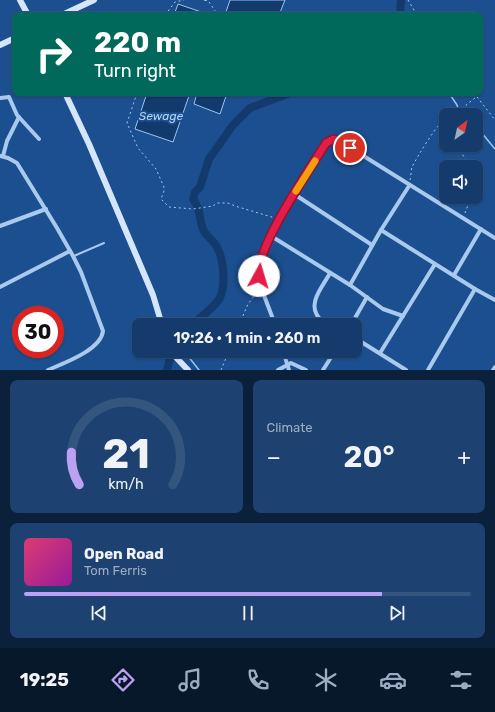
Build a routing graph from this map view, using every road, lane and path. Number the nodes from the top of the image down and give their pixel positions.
1 (20, 0) edge
2 (94, 0) edge
3 (184, 0) edge
4 (206, 0) edge
5 (408, 0) edge
6 (26, 12) edge
7 (68, 12) edge
8 (168, 12) edge
9 (216, 12) edge
10 (415, 12) edge
11 (12, 39) edge
12 (0, 45) edge
13 (66, 96) edge
14 (135, 96) edge
15 (477, 96) joint
16 (0, 98) edge
17 (464, 108) edge
18 (19, 117) junction
19 (495, 120) edge
20 (439, 124) edge
21 (39, 139) dead end
22 (2, 156) edge
23 (409, 186) junction
24 (294, 194) junction
25 (468, 204) edge
26 (46, 209) junction
27 (282, 216) junction
28 (462, 218) junction
29 (0, 226) edge
30 (481, 229) junction
31 (381, 230) junction
32 (271, 236) junction
33 (495, 238) edge
34 (104, 243) dead end
35 (372, 245) junction
36 (70, 251) junction
37 (73, 256) junction
38 (436, 264) junction
39 (330, 273) junction
40 (454, 276) junction
41 (350, 285) junction
42 (262, 286) junction
43 (0, 287) edge
44 (475, 289) junction
45 (368, 297) junction
46 (495, 300) edge
47 (403, 316) junction
48 (160, 318) edge
49 (242, 318) edge
50 (273, 318) edge
51 (319, 318) edge
52 (355, 318) edge
53 (362, 342) edge
54 (380, 353) junction
55 (176, 358) edge
56 (226, 358) edge
57 (285, 358) edge
58 (331, 358) edge
59 (59, 365) junction
60 (287, 365) junction
61 (495, 367) edge
62 (399, 368) edge
63 (48, 370) edge
64 (61, 370) edge
65 (188, 370) edge
66 (221, 370) edge
67 (278, 370) edge
68 (289, 370) edge
69 (306, 370) edge
70 (323, 370) edge
71 (406, 370) edge
72 (428, 370) edge
73 (493, 370) edge

1 - 6 street
2 - 7 street
3 - 8 path
4 - 9 path
5 - 10 path
11 - 12 street
13 - 48 street
14 - 27 path
15 - 17 path
15 - 19 path
16 - 18 street
18 - 21 street
18 - 22 street
20 - 23 path
22 - 26 street
23 - 24 street
23 - 28 street
23 - 31 street
24 - 27 street
24 - 35 street
25 - 28 path
26 - 29 street
26 - 36 street
27 - 32 street
28 - 30 street
30 - 33 street
30 - 40 street
31 - 35 street
31 - 38 street
32 - 39 street
32 - 42 street
34 - 37 lane
35 - 41 street
36 - 37 street
36 - 43 street
37 - 59 street
38 - 40 street
38 - 47 street
39 - 41 street
39 - 51 street
40 - 44 street
41 - 45 street
42 - 49 path
42 - 50 street
44 - 46 street
44 - 72 street
45 - 47 street
45 - 52 street
47 - 54 street
53 - 54 street
54 - 62 street
55 - 65 street
56 - 66 path
57 - 60 street
58 - 70 street
59 - 63 street
59 - 64 street
60 - 67 street
60 - 68 street
60 - 69 street
61 - 73 street
62 - 71 street

